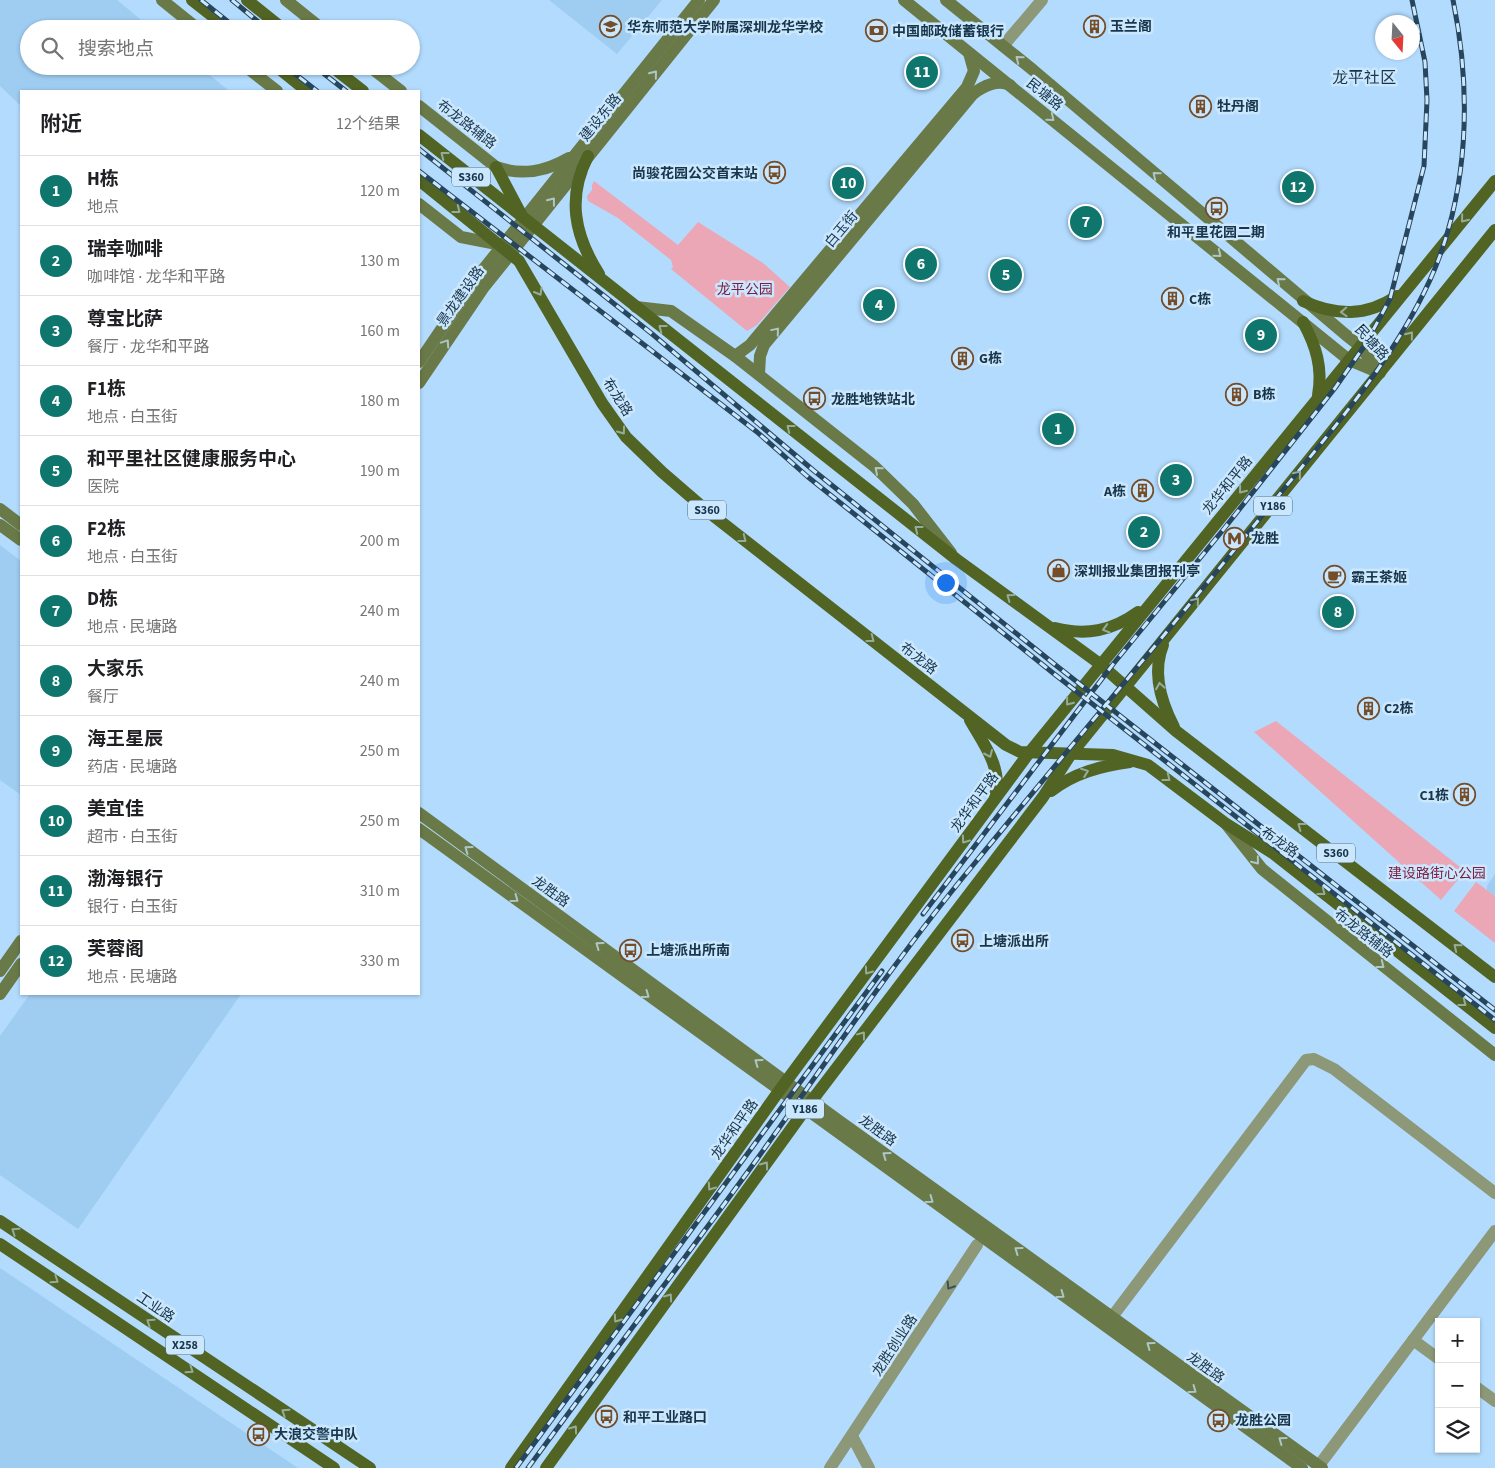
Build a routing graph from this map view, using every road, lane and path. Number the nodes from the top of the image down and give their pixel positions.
1 (162, 0) edge
2 (192, 0) edge
3 (247, 0) edge
4 (286, 0) edge
5 (699, 0) edge
6 (714, 0) edge
7 (904, 0) edge
8 (946, 0) edge
9 (1042, 0) edge
10 (187, 20) edge
11 (218, 20) edge
12 (272, 20) edge
13 (311, 20) edge
14 (1004, 46) junction
15 (968, 50) junction
16 (257, 75) edge
17 (287, 75) edge
18 (343, 75) edge
19 (381, 75) edge
20 (1011, 86) junction
21 (276, 90) edge
22 (306, 90) edge
23 (362, 90) edge
24 (400, 90) edge
25 (420, 107) edge
26 (420, 137) edge
27 (573, 156) junction
28 (588, 156) junction
29 (496, 167) junction
30 (420, 181) edge
31 (1495, 181) edge
32 (420, 205) edge
33 (528, 222) junction
34 (1495, 230) edge
35 (506, 249) junction
36 (602, 281) junction
37 (1405, 291) junction
38 (1303, 301) junction
39 (636, 307) junction
40 (1303, 322) junction
41 (1360, 346) junction
42 (735, 356) junction
43 (1349, 360) junction
44 (420, 361) edge
45 (1380, 373) junction
46 (759, 374) junction
47 (420, 382) edge
48 (1318, 398) junction
49 (0, 510) edge
50 (20, 524) edge
51 (0, 525) edge
52 (20, 539) edge
53 (956, 559) junction
54 (1148, 605) junction
55 (1049, 626) junction
56 (1166, 639) junction
57 (1100, 664) junction
58 (1126, 688) junction
59 (964, 712) junction
60 (1176, 731) junction
61 (1029, 753) junction
62 (1071, 754) junction
63 (1137, 760) junction
64 (1043, 797) junction
65 (994, 801) junction
66 (420, 814) edge
67 (1225, 824) junction
68 (420, 830) edge
69 (20, 942) edge
70 (20, 965) edge
71 (0, 971) edge
72 (1495, 977) edge
73 (0, 994) edge
74 (1495, 1028) edge
75 (1495, 1055) edge
76 (783, 1087) junction
77 (808, 1105) junction
78 (1495, 1193) edge
79 (0, 1221) edge
80 (1495, 1231) edge
81 (979, 1241) junction
82 (0, 1244) edge
83 (1112, 1317) junction
84 (1413, 1340) junction
85 (1435, 1357) edge
86 (1480, 1390) edge
87 (1495, 1401) edge
88 (852, 1436) junction
89 (1319, 1467) edge
90 (334, 1468) edge
91 (370, 1468) edge
92 (511, 1468) edge
93 (546, 1468) edge
94 (830, 1468) edge
95 (869, 1468) edge
96 (1302, 1468) edge

1 - 10 main road
2 - 11 main road
3 - 12 main road
4 - 13 main road
5 - 27 main road, 建设东路
28 -> 6 main road, 建设东路
7 - 15 main road, 民塘路
8 - 14 main road, 民塘路
9 - 14 street
38 -> 14 main road, 民塘路
15 - 20 main road, 民塘路
15 - 42 main road, 白玉街
16 - 21 main road
17 - 22 main road
18 - 23 main road
19 - 24 main road
20 -> 40 main road, 民塘路
46 -> 20 main road, 白玉街
25 - 29 main road, 布龙路辅路
33 -> 26 main road, 布龙路 / S360
27 - 29 main road
27 - 33 main road, 建设东路
33 -> 28 main road, 建设东路
28 - 36 main road
29 - 33 main road
30 -> 35 main road, 布龙路 / S360
31 -> 37 main road, 龙华和平路 / Y186
32 - 35 main road
33 - 35 main road, 建设东路
33 - 36 main road, 布龙路 / S360
45 -> 34 main road, Y186
35 - 44 main road, 景龙建设路
47 -> 35 main road, 景龙建设路
35 -> 59 main road, 布龙路 / S360
36 - 39 main road, 布龙路 / S360
37 -> 38 main road
37 - 41 main road, 龙华和平路 / Y186
38 - 41 main road, 民塘路
39 - 42 main road
53 -> 39 main road, 布龙路 / S360
40 - 43 main road, 民塘路
40 - 48 main road
41 - 43 main road, 龙华和平路 / Y186
41 - 45 main road, 民塘路
42 - 46 main road, 布龙路
43 - 45 main road, 民塘路
43 - 48 main road, 龙华和平路 / Y186
56 -> 45 main road, Y186
53 -> 46 main road, 布龙路
48 -> 54 main road, 龙华和平路 / Y186
49 - 50 main road
51 - 52 main road
55 -> 53 main road, 布龙路 / S360
54 -> 55 main road
54 - 57 main road, 龙华和平路 / Y186
55 - 57 main road, 布龙路 / S360
56 - 58 main road, Y186
60 -> 56 main road
57 - 58 main road, 布龙路 / S360
57 -> 61 main road, 龙华和平路 / Y186
58 - 60 main road, 布龙路 / S360
58 - 62 main road, Y186
59 - 61 main road, 布龙路 / S360
59 -> 65 main road
72 -> 60 main road, 布龙路 / S360
61 - 62 main road, 布龙路 / S360
61 - 65 main road, 龙华和平路 / Y186
62 - 63 main road, 布龙路 / S360
62 - 64 main road, Y186
64 -> 63 main road
63 -> 67 main road, 布龙路 / S360
77 -> 64 main road, Y186
65 -> 76 main road, 龙华和平路 / Y186
76 -> 66 main road, 龙胜路
67 -> 74 main road, 布龙路 / S360
67 -> 75 main road, 布龙路辅路
68 -> 76 main road, 龙胜路
69 - 71 main road
70 - 73 main road
76 - 77 main road, 龙胜路
76 -> 92 main road, 龙华和平路 / Y186
77 -> 81 main road, 龙胜路
83 -> 77 main road, 龙胜路
93 -> 77 main road, Y186
78 - 83 street
91 -> 79 main road, 工业路 / X258
80 - 84 street
81 -> 88 street, 龙胜创业路
81 -> 96 main road, 龙胜路
82 -> 90 main road, X258
89 -> 83 main road, 龙胜路
84 - 85 street
84 - 89 street
86 - 87 street
88 - 94 street, 龙胜创业路
88 - 95 street

